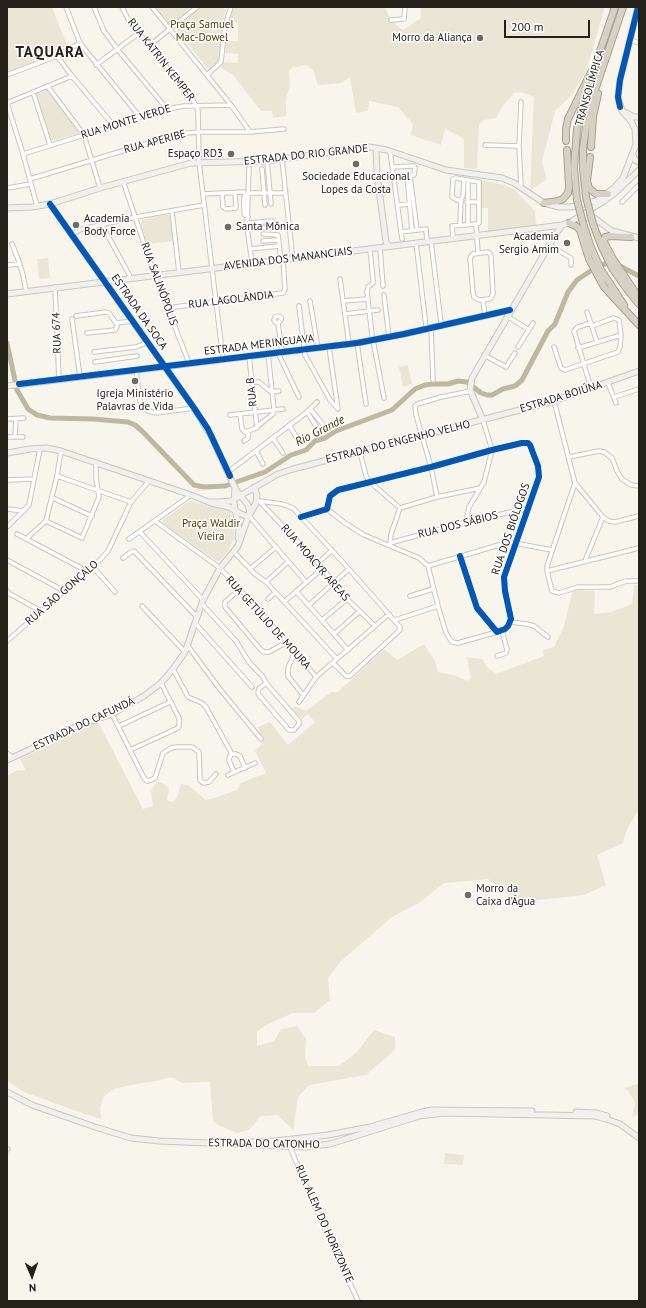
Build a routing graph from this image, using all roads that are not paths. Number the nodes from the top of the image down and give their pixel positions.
1 (66, 7) edge
2 (94, 7) edge
3 (122, 7) edge
4 (152, 7) edge
5 (197, 7) edge
6 (231, 7) edge
7 (405, 7) edge
8 (615, 7) edge
9 (623, 7) edge
10 (638, 7) edge
11 (391, 20) dead end
12 (169, 30) junction
13 (139, 33) junction
14 (630, 40) junction
15 (80, 43) junction
16 (639, 43) edge
17 (150, 45) junction
18 (118, 50) junction
19 (57, 56) junction
20 (597, 62) junction
21 (96, 65) junction
22 (602, 71) junction
23 (7, 75) edge
24 (207, 75) junction
25 (72, 76) junction
26 (48, 86) junction
27 (33, 92) junction
28 (521, 102) dead end
29 (7, 103) edge
30 (231, 105) junction
31 (197, 106) junction
32 (620, 108) junction
33 (168, 109) junction
34 (639, 117) edge
35 (140, 118) junction
36 (114, 126) junction
37 (284, 129) dead end
38 (198, 132) junction
39 (250, 132) junction
40 (84, 135) junction
41 (566, 141) dead end
42 (50, 145) junction
43 (485, 145) dead end
44 (637, 145) edge
45 (520, 146) junction
46 (591, 147) dead end
47 (567, 150) dead end
48 (376, 151) junction
49 (390, 151) junction
50 (23, 154) junction
51 (633, 155) junction
52 (590, 157) dead end
53 (282, 159) junction
54 (92, 160) junction
55 (267, 160) junction
56 (199, 162) junction
57 (639, 162) edge
58 (392, 167) junction
59 (249, 168) dead end
60 (262, 168) dead end
61 (639, 170) edge
62 (408, 176) junction
63 (394, 178) junction
64 (30, 179) junction
65 (466, 180) junction
66 (629, 180) junction
67 (123, 181) junction
68 (31, 184) junction
69 (519, 185) junction
70 (638, 186) edge
71 (7, 188) edge
72 (100, 188) junction
73 (244, 192) dead end
74 (222, 193) junction
75 (235, 193) junction
76 (285, 193) junction
77 (203, 194) junction
78 (249, 194) junction
79 (264, 194) junction
80 (270, 194) junction
81 (608, 194) junction
82 (461, 200) junction
83 (60, 201) junction
84 (467, 202) junction
85 (479, 202) junction
86 (622, 202) dead end
87 (50, 204) junction
88 (271, 204) dead end
89 (410, 204) junction
90 (544, 204) junction
91 (204, 205) junction
92 (265, 205) dead end
93 (398, 205) junction
94 (37, 206) junction
95 (7, 208) edge
96 (172, 211) junction
97 (56, 212) junction
98 (136, 217) junction
99 (578, 218) junction
100 (247, 223) junction
101 (570, 223) junction
102 (456, 224) junction
103 (468, 224) junction
104 (476, 224) junction
105 (102, 225) junction
106 (289, 225) junction
107 (562, 226) junction
108 (274, 227) junction
109 (260, 228) dead end
110 (421, 229) junction
111 (542, 229) junction
112 (412, 230) junction
113 (401, 232) junction
114 (72, 234) junction
115 (264, 234) dead end
116 (477, 236) junction
117 (631, 236) junction
118 (554, 237) junction
119 (455, 238) junction
120 (639, 238) edge
121 (402, 239) dead end
122 (278, 240) junction
123 (263, 241) dead end
124 (428, 242) junction
125 (416, 243) junction
126 (12, 244) dead end
127 (387, 244) junction
128 (549, 245) junction
129 (279, 246) junction
130 (381, 248) junction
131 (250, 249) junction
132 (370, 249) junction
133 (292, 252) dead end
134 (478, 253) junction
135 (610, 259) junction
136 (282, 260) junction
137 (252, 263) junction
138 (20, 264) junction
139 (7, 265) edge
140 (571, 265) dead end
141 (212, 268) junction
142 (615, 268) junction
143 (598, 271) junction
144 (98, 272) junction
145 (179, 272) junction
146 (154, 276) junction
147 (131, 278) junction
148 (340, 279) dead end
149 (119, 280) junction
150 (105, 282) junction
151 (94, 283) junction
152 (383, 286) dead end
153 (55, 287) junction
154 (26, 291) junction
155 (113, 292) junction
156 (7, 294) edge
157 (384, 295) dead end
158 (639, 298) edge
159 (368, 299) junction
160 (483, 300) junction
161 (310, 301) dead end
162 (343, 301) junction
163 (216, 302) junction
164 (639, 304) edge
165 (299, 306) dead end
166 (168, 308) junction
167 (378, 310) dead end
168 (510, 310) junction
169 (369, 311) junction
170 (587, 312) dead end
171 (500, 313) junction
172 (345, 314) junction
173 (76, 316) dead end
174 (485, 316) junction
175 (506, 317) junction
176 (72, 319) dead end
177 (133, 321) junction
178 (116, 323) junction
179 (278, 323) dead end
180 (441, 323) dead end
181 (533, 324) dead end
182 (639, 324) edge
183 (591, 325) junction
184 (428, 327) junction
185 (529, 330) junction
186 (87, 333) dead end
187 (621, 335) junction
188 (373, 337) junction
189 (390, 338) junction
190 (148, 342) junction
191 (597, 342) junction
192 (357, 343) junction
193 (349, 344) junction
194 (329, 347) junction
195 (518, 347) dead end
196 (554, 347) dead end
197 (318, 348) junction
198 (578, 348) junction
199 (115, 349) junction
200 (304, 350) junction
201 (94, 352) dead end
202 (280, 353) junction
203 (515, 353) dead end
204 (268, 354) junction
205 (137, 356) dead end
206 (249, 356) junction
207 (484, 356) junction
208 (116, 359) junction
209 (223, 359) junction
210 (95, 362) dead end
211 (188, 364) junction
212 (584, 364) junction
213 (164, 367) junction
214 (136, 370) junction
215 (639, 371) edge
216 (80, 377) junction
217 (59, 380) junction
218 (433, 380) dead end
219 (251, 382) junction
220 (608, 383) junction
221 (7, 386) edge
222 (591, 388) junction
223 (639, 389) edge
224 (470, 390) junction
225 (279, 391) dead end
226 (271, 392) junction
227 (300, 397) dead end
228 (337, 397) junction
229 (614, 397) junction
230 (384, 398) dead end
231 (330, 400) junction
232 (554, 401) junction
233 (317, 402) dead end
234 (366, 404) dead end
235 (616, 404) dead end
236 (194, 408) junction
237 (283, 409) dead end
238 (308, 410) junction
239 (274, 411) junction
240 (254, 412) junction
241 (240, 414) junction
242 (230, 415) dead end
243 (24, 418) dead end
244 (7, 419) edge
245 (16, 419) junction
246 (483, 420) junction
247 (289, 425) junction
248 (257, 428) junction
249 (248, 432) junction
250 (422, 435) junction
251 (7, 437) edge
252 (16, 437) junction
253 (23, 437) dead end
254 (273, 438) junction
255 (244, 440) dead end
256 (300, 443) dead end
257 (40, 449) junction
258 (492, 450) junction
259 (61, 451) junction
260 (256, 451) junction
261 (360, 452) junction
262 (7, 453) edge
263 (283, 453) dead end
264 (570, 457) junction
265 (96, 463) junction
266 (263, 464) dead end
267 (431, 467) junction
268 (229, 474) junction
269 (58, 476) junction
270 (34, 479) junction
271 (7, 480) edge
272 (149, 481) junction
273 (370, 482) junction
274 (575, 483) junction
275 (639, 486) edge
276 (234, 487) junction
277 (254, 487) junction
278 (480, 488) junction
279 (97, 490) junction
280 (191, 495) junction
281 (241, 495) junction
282 (437, 497) junction
283 (53, 498) junction
284 (235, 499) junction
285 (258, 500) junction
286 (131, 502) junction
287 (208, 502) junction
288 (222, 502) junction
289 (400, 508) junction
290 (529, 508) junction
291 (7, 509) edge
292 (327, 509) junction
293 (236, 510) junction
294 (24, 511) junction
295 (92, 516) junction
296 (249, 516) junction
297 (639, 516) edge
298 (301, 517) junction
299 (603, 517) junction
300 (46, 521) junction
301 (155, 521) junction
302 (466, 522) junction
303 (7, 528) edge
304 (140, 532) junction
305 (17, 534) dead end
306 (26, 539) junction
307 (129, 539) dead end
308 (517, 543) junction
309 (390, 544) junction
310 (276, 547) junction
311 (639, 548) edge
312 (332, 550) junction
313 (552, 550) junction
314 (234, 551) junction
315 (460, 556) junction
316 (123, 558) dead end
317 (7, 560) edge
318 (288, 562) junction
319 (585, 562) junction
320 (318, 563) junction
321 (428, 566) junction
322 (93, 567) junction
323 (80, 568) dead end
324 (220, 568) junction
325 (322, 568) junction
326 (250, 569) junction
327 (350, 569) junction
328 (547, 571) junction
329 (639, 581) edge
330 (266, 582) junction
331 (306, 582) junction
332 (334, 583) junction
333 (433, 588) junction
334 (240, 589) junction
335 (7, 591) edge
336 (64, 591) junction
337 (296, 591) junction
338 (115, 592) dead end
339 (275, 593) junction
340 (410, 596) dead end
341 (268, 599) dead end
342 (346, 599) junction
343 (202, 602) junction
344 (284, 602) junction
345 (309, 605) junction
346 (142, 606) dead end
347 (438, 606) junction
348 (41, 611) junction
349 (359, 612) junction
350 (389, 614) junction
351 (197, 617) junction
352 (322, 620) junction
353 (396, 620) junction
354 (510, 622) junction
355 (195, 623) junction
356 (375, 626) junction
357 (502, 630) junction
358 (497, 632) junction
359 (334, 634) junction
360 (548, 637) dead end
361 (7, 641) edge
362 (287, 642) junction
363 (188, 646) junction
364 (348, 650) junction
365 (185, 652) junction
366 (295, 652) junction
367 (497, 656) dead end
368 (337, 659) junction
369 (333, 663) junction
370 (174, 669) junction
371 (316, 677) junction
372 (161, 683) junction
373 (266, 683) junction
374 (252, 687) dead end
375 (303, 695) junction
376 (170, 702) junction
377 (299, 702) dead end
378 (112, 714) junction
379 (119, 726) junction
380 (261, 739) dead end
381 (130, 750) junction
382 (7, 753) edge
383 (232, 754) junction
384 (13, 758) junction
385 (7, 760) edge
386 (255, 763) dead end
387 (245, 768) junction
388 (234, 772) junction
389 (216, 774) dead end
390 (228, 775) dead end
391 (7, 1090) edge
392 (639, 1134) edge
393 (328, 1135) junction
394 (304, 1138) junction
395 (639, 1138) edge
396 (330, 1144) junction
397 (290, 1147) junction
398 (306, 1147) junction
399 (358, 1301) edge

1 - 15 street
2 - 18 street
3 - 13 street, RUA KATRIN KEMPER
4 - 12 street
5 - 12 street
6 - 24 street
7 - 11 street
8 - 20 highway, TRANSOLÍMPICA
9 - 22 highway, TRANSOLÍMPICA
10 - 14 street
12 - 17 street
12 - 24 street
13 - 17 street, RUA KATRIN KEMPER
13 - 18 street
14 - 16 street
14 - 32 street
15 - 19 street
15 - 21 street
17 - 31 street, RUA KATRIN KEMPER
18 - 21 street
18 - 33 street
19 - 23 street
19 - 25 street
20 - 41 highway
20 - 143 highway, TRANSOLÍMPICA, bridge
21 - 35 street
22 - 46 highway
22 - 135 highway, TRANSOLÍMPICA, bridge
24 - 30 street
25 - 26 street
25 - 36 street
26 - 27 street
26 - 40 street
27 - 29 street
27 - 42 street
28 - 45 street
29 - 50 street
30 - 31 street, RUA MONTE VERDE
30 - 39 street
31 - 33 street, RUA MONTE VERDE
31 - 38 street, RUA KATRIN KEMPER
32 - 34 street
32 - 44 street, ESTRADA DO RIO GRANDE
33 - 35 street, RUA MONTE VERDE
35 - 36 street, RUA MONTE VERDE
36 - 40 street, RUA MONTE VERDE
37 - 39 street, RUA APERIBE
38 - 39 street, RUA APERIBE
38 - 54 street, RUA APERIBE
38 - 56 street, RUA KATRIN KEMPER
40 - 42 street, RUA MONTE VERDE
40 - 54 street
42 - 50 street, RUA MONTE VERDE
43 - 45 street
44 - 51 street, ESTRADA DO RIO GRANDE
45 - 69 street
47 - 90 highway
48 - 49 street, ESTRADA DO RIO GRANDE
48 - 53 street, ESTRADA DO RIO GRANDE
48 - 127 street
49 - 58 street
49 - 69 street, ESTRADA DO RIO GRANDE
50 - 64 street
51 - 57 street
51 - 81 street, ESTRADA DO RIO GRANDE
52 - 81 highway
53 - 55 street, ESTRADA DO RIO GRANDE
53 - 76 street
54 - 64 street, RUA APERIBE
54 - 72 street
55 - 56 street, ESTRADA DO RIO GRANDE
55 - 80 street
56 - 67 street, ESTRADA DO RIO GRANDE
56 - 77 street, RUA KATRIN KEMPER
58 - 62 street
58 - 63 street
59 - 78 street
60 - 79 street
61 - 66 street
62 - 63 street
62 - 89 street
62 - 110 street
63 - 93 street
64 - 68 street
65 - 82 street
65 - 82 street
65 - 84 street
65 - 85 street
66 - 70 street
66 - 99 street
67 - 72 street, ESTRADA DO RIO GRANDE
67 - 98 street, RUA SALINÓPOLIS
68 - 71 street
68 - 94 street
69 - 90 street, ESTRADA DO RIO GRANDE
70 - 86 street
72 - 83 street, ESTRADA DO RIO GRANDE
73 - 75 street
74 - 75 street
74 - 75 street
74 - 77 street
76 - 80 street
76 - 106 street
77 - 91 street, RUA KATRIN KEMPER
78 - 79 street
78 - 100 street
79 - 80 street
79 - 92 street
80 - 88 street
81 - 90 street, ESTRADA DO RIO GRANDE
82 - 102 street
83 - 87 street, ESTRADA DO RIO GRANDE
83 - 97 street
84 - 85 street
84 - 103 street
85 - 104 street
87 - 94 street, ESTRADA DO RIO GRANDE
87 - 97 street, ESTRADA DA SOCA
89 - 93 street
89 - 112 street
91 - 96 street
91 - 141 street, RUA KATRIN KEMPER
93 - 113 street
94 - 95 street, ESTRADA DO RIO GRANDE
96 - 98 street
96 - 145 street
97 - 114 street, ESTRADA DA SOCA
98 - 105 street
98 - 146 street, RUA SALINÓPOLIS
99 - 101 street
99 - 117 street
100 - 108 street
100 - 131 street
101 - 107 street
101 - 143 highway
102 - 103 street
102 - 119 street
103 - 104 street
104 - 116 street
105 - 114 street
105 - 147 street
106 - 108 street
106 - 133 street
107 - 111 street
107 - 118 street
108 - 109 street
110 - 112 street
110 - 124 street
111 - 116 street
111 - 118 street
112 - 113 street
113 - 121 street
114 - 144 street, ESTRADA DA SOCA
115 - 122 street
116 - 119 street
116 - 134 street
117 - 120 street
117 - 135 highway
118 - 128 street
119 - 124 street
122 - 123 street
122 - 129 street
124 - 125 street
124 - 180 street
125 - 127 street
125 - 184 street
126 - 138 street
127 - 130 street
128 - 140 street
128 - 168 street
129 - 131 street
129 - 136 street
130 - 132 street, AVENIDA DOS MANANCIAIS
130 - 152 street
131 - 137 street
132 - 136 street, AVENIDA DOS MANANCIAIS
132 - 159 street
134 - 160 street
134 - 160 street
135 - 142 highway, TRANSOLÍMPICA
136 - 137 street, AVENIDA DOS MANANCIAIS
136 - 163 street, RUA LAGOLÂNDIA
137 - 141 street, AVENIDA DOS MANANCIAIS
138 - 139 street
138 - 154 street
141 - 145 street, AVENIDA DOS MANANCIAIS
141 - 163 street, RUA KATRIN KEMPER
142 - 158 highway
142 - 164 highway, TRANSOLÍMPICA
143 - 182 highway
144 - 150 street, ESTRADA DA SOCA
144 - 151 street
145 - 146 street, AVENIDA DOS MANANCIAIS
146 - 147 street, AVENIDA DOS MANANCIAIS
146 - 166 street, RUA SALINÓPOLIS
147 - 149 street, AVENIDA DOS MANANCIAIS
148 - 162 street
149 - 150 street, AVENIDA DOS MANANCIAIS
149 - 155 street
150 - 151 street, AVENIDA DOS MANANCIAIS
150 - 155 street, ESTRADA DA SOCA
151 - 153 street, AVENIDA DOS MANANCIAIS
153 - 154 street, AVENIDA DOS MANANCIAIS
153 - 217 street, RUA 674
154 - 156 street, AVENIDA DOS MANANCIAIS
155 - 177 street, ESTRADA DA SOCA
157 - 189 street
159 - 162 street
159 - 169 street
160 - 174 street
161 - 197 street
162 - 172 street
163 - 166 street, RUA LAGOLÂNDIA
163 - 209 street, RUA KATRIN KEMPER
165 - 200 street
166 - 211 street, RUA SALINÓPOLIS
167 - 169 street
168 - 171 street, ESTRADA MERINGUAVA
168 - 175 street
169 - 172 street
169 - 188 street
170 - 183 street
171 - 174 street, ESTRADA MERINGUAVA
171 - 175 street
172 - 193 street
173 - 178 street
174 - 184 street, ESTRADA MERINGUAVA
175 - 185 street
175 - 207 street
176 - 216 street
177 - 178 street
177 - 190 street, ESTRADA DA SOCA
178 - 186 street
179 - 202 street
181 - 185 street
183 - 187 street
183 - 191 street
183 - 198 street
184 - 189 street, ESTRADA MERINGUAVA
184 - 218 street
185 - 195 street
187 - 191 street
187 - 212 street
188 - 189 street, ESTRADA MERINGUAVA
188 - 192 street, ESTRADA MERINGUAVA
188 - 230 street
190 - 199 street
190 - 213 street, ESTRADA DA SOCA
191 - 198 street
192 - 193 street, ESTRADA MERINGUAVA
192 - 234 street
193 - 194 street, ESTRADA MERINGUAVA
194 - 197 street, ESTRADA MERINGUAVA
194 - 228 street
196 - 212 street
197 - 200 street, ESTRADA MERINGUAVA
198 - 212 street
199 - 201 street
199 - 208 street
200 - 202 street, ESTRADA MERINGUAVA
200 - 231 street
202 - 204 street, ESTRADA MERINGUAVA
202 - 227 street
203 - 207 street
204 - 206 street, ESTRADA MERINGUAVA
204 - 226 street
205 - 208 street
206 - 209 street, ESTRADA MERINGUAVA
206 - 219 street, RUA B
207 - 224 street
208 - 210 street
209 - 211 street, ESTRADA MERINGUAVA
211 - 213 street, ESTRADA MERINGUAVA
212 - 222 street
213 - 214 street, ESTRADA MERINGUAVA
213 - 236 street, ESTRADA DA SOCA
214 - 216 street, ESTRADA MERINGUAVA
214 - 236 street
215 - 220 street, ESTRADA BOIÚNA
216 - 217 street, ESTRADA MERINGUAVA
217 - 221 street, ESTRADA MERINGUAVA
219 - 226 street
219 - 240 street, RUA B
220 - 222 street, ESTRADA BOIÚNA
220 - 229 street
222 - 232 street, ESTRADA BOIÚNA
223 - 229 street
224 - 246 street, ESTRADA DO ENGENHO VELHO
224 - 250 street
225 - 226 street
226 - 239 street
228 - 231 street
228 - 231 street
229 - 235 street
232 - 246 street, ESTRADA BOIÚNA
232 - 264 street
233 - 238 street
236 - 268 street, ESTRADA DA SOCA
237 - 239 street
238 - 238 street
238 - 247 street
239 - 240 street
239 - 248 street
240 - 241 street
240 - 248 street, RUA B
241 - 242 street
241 - 249 street
243 - 245 street
244 - 245 street
245 - 252 street
246 - 250 street, ESTRADA DO ENGENHO VELHO
246 - 258 street
247 - 254 street
247 - 256 street
248 - 249 street
249 - 255 street
250 - 261 street, ESTRADA DO ENGENHO VELHO
250 - 267 street
251 - 252 street
252 - 253 street
254 - 260 street
254 - 263 street
257 - 259 street, ESTRADA DO ENGENHO VELHO
257 - 262 street, ESTRADA DO ENGENHO VELHO
257 - 270 street
258 - 267 street, RUA DOS BIÓLOGOS
258 - 278 street
258 - 290 street, RUA DOS BIÓLOGOS
259 - 265 street, ESTRADA DO ENGENHO VELHO
259 - 269 street
260 - 266 street
260 - 268 street
261 - 273 street
261 - 277 street, ESTRADA DO ENGENHO VELHO
264 - 274 street
264 - 275 street
265 - 272 street, ESTRADA DO ENGENHO VELHO
265 - 279 street
267 - 273 street, RUA DOS BIÓLOGOS
267 - 282 street
268 - 276 street, ESTRADA DA SOCA
269 - 279 street
269 - 283 street
270 - 271 street
270 - 294 street
272 - 280 street, ESTRADA DO ENGENHO VELHO
272 - 286 street, RUA SÃO GONÇALO
273 - 289 street
273 - 292 street, RUA DOS BIÓLOGOS
274 - 299 street
274 - 313 street
276 - 281 street, ESTRADA DA SOCA
276 - 284 street, ESTRADA DA SOCA
276 - 288 street
277 - 281 street, ESTRADA DO ENGENHO VELHO
277 - 285 street
278 - 282 street
278 - 302 street
279 - 286 street
279 - 295 street
280 - 287 street, ESTRADA DO ENGENHO VELHO
280 - 301 street
281 - 284 street, ESTRADA DO ENGENHO VELHO
281 - 296 street
282 - 289 street
283 - 295 street
283 - 300 street
284 - 288 street, ESTRADA DO ENGENHO VELHO
284 - 293 street, ESTRADA DO CAFUNDÁ
285 - 296 street
285 - 298 street
285 - 320 street, RUA MOACYR AREAS
286 - 322 street, RUA SÃO GONÇALO
287 - 288 street, ESTRADA DO ENGENHO VELHO
287 - 293 street, ESTRADA DO ENGENHO VELHO
289 - 309 street
290 - 302 street, RUA DOS SÁBIOS
290 - 308 street, RUA DOS BIÓLOGOS
291 - 294 street
292 - 298 street
292 - 309 street
293 - 296 street, ESTRADA DO ENGENHO VELHO
293 - 314 street, ESTRADA DO CAFUNDÁ
294 - 303 street
295 - 300 street
296 - 310 street
296 - 314 street, ESTRADA DO CAFUNDÁ
297 - 299 street
298 - 312 street
299 - 319 street
300 - 306 street
301 - 304 street
301 - 324 street, RUA GETÚLIO DE MOURA
302 - 309 street, RUA DOS SÁBIOS
304 - 307 street
304 - 343 street
305 - 306 street
306 - 323 street
308 - 313 street
308 - 315 street
308 - 354 street, RUA DOS BIÓLOGOS
309 - 321 street
310 - 318 street
310 - 326 street
311 - 319 street
312 - 320 street
312 - 327 street
313 - 328 street
314 - 324 street, ESTRADA DO CAFUNDÁ
314 - 326 street
315 - 321 street
315 - 358 street
316 - 351 street
317 - 336 street
318 - 330 street
318 - 331 street
319 - 328 street
320 - 325 street, RUA MOACYR AREAS
321 - 333 street
322 - 336 street, RUA SÃO GONÇALO
322 - 338 street
324 - 334 street, RUA GETÚLIO DE MOURA
324 - 343 street, ESTRADA DO CAFUNDÁ
325 - 331 street
325 - 332 street, RUA MOACYR AREAS
326 - 330 street
327 - 332 street
327 - 350 street
328 - 329 street
330 - 339 street
331 - 337 street
332 - 342 street, RUA MOACYR AREAS
332 - 345 street
333 - 340 street
333 - 347 street
334 - 362 street, RUA GETÚLIO DE MOURA
334 - 362 street
335 - 348 street
336 - 348 street, RUA SÃO GONÇALO
337 - 344 street
337 - 345 street
339 - 341 street
339 - 344 street
342 - 349 street, RUA MOACYR AREAS
342 - 352 street
343 - 351 street, ESTRADA DO CAFUNDÁ
343 - 373 street
344 - 368 street
345 - 352 street
346 - 365 street
347 - 353 street
347 - 358 street
348 - 361 street, RUA SÃO GONÇALO
349 - 356 street, RUA MOACYR AREAS
349 - 359 street
350 - 353 street
350 - 356 street
351 - 355 street, ESTRADA DO CAFUNDÁ
352 - 359 street
353 - 369 street
354 - 357 street
354 - 360 street
355 - 363 street, ESTRADA DO CAFUNDÁ
355 - 374 street
356 - 364 street
357 - 358 street
357 - 367 street
359 - 364 street
362 - 366 street, RUA GETÚLIO DE MOURA
363 - 365 street, ESTRADA DO CAFUNDÁ
363 - 380 street
364 - 368 street
365 - 370 street, ESTRADA DO CAFUNDÁ
366 - 371 street, RUA GETÚLIO DE MOURA
366 - 375 street
368 - 369 street
369 - 371 street
370 - 372 street, ESTRADA DO CAFUNDÁ
370 - 383 street
371 - 375 street
372 - 376 street
372 - 378 street, ESTRADA DO CAFUNDÁ
373 - 373 street
375 - 377 street
376 - 379 street
376 - 381 street
378 - 379 street
378 - 384 street, ESTRADA DO CAFUNDÁ
379 - 381 street
381 - 389 street
382 - 384 street
383 - 387 street
383 - 388 street
384 - 385 street, ESTRADA DO CAFUNDÁ
386 - 387 street
387 - 388 street
388 - 390 street
391 - 394 street, ESTRADA DO CATONHO
391 - 397 street, ESTRADA DO CATONHO
392 - 393 street, ESTRADA DO CATONHO
393 - 394 street, ESTRADA DO CATONHO
393 - 396 street
394 - 398 street
395 - 396 street, ESTRADA DO CATONHO
396 - 398 street, ESTRADA DO CATONHO
397 - 398 street, ESTRADA DO CATONHO
397 - 399 street, RUA ALEM DO HORIZONTE

